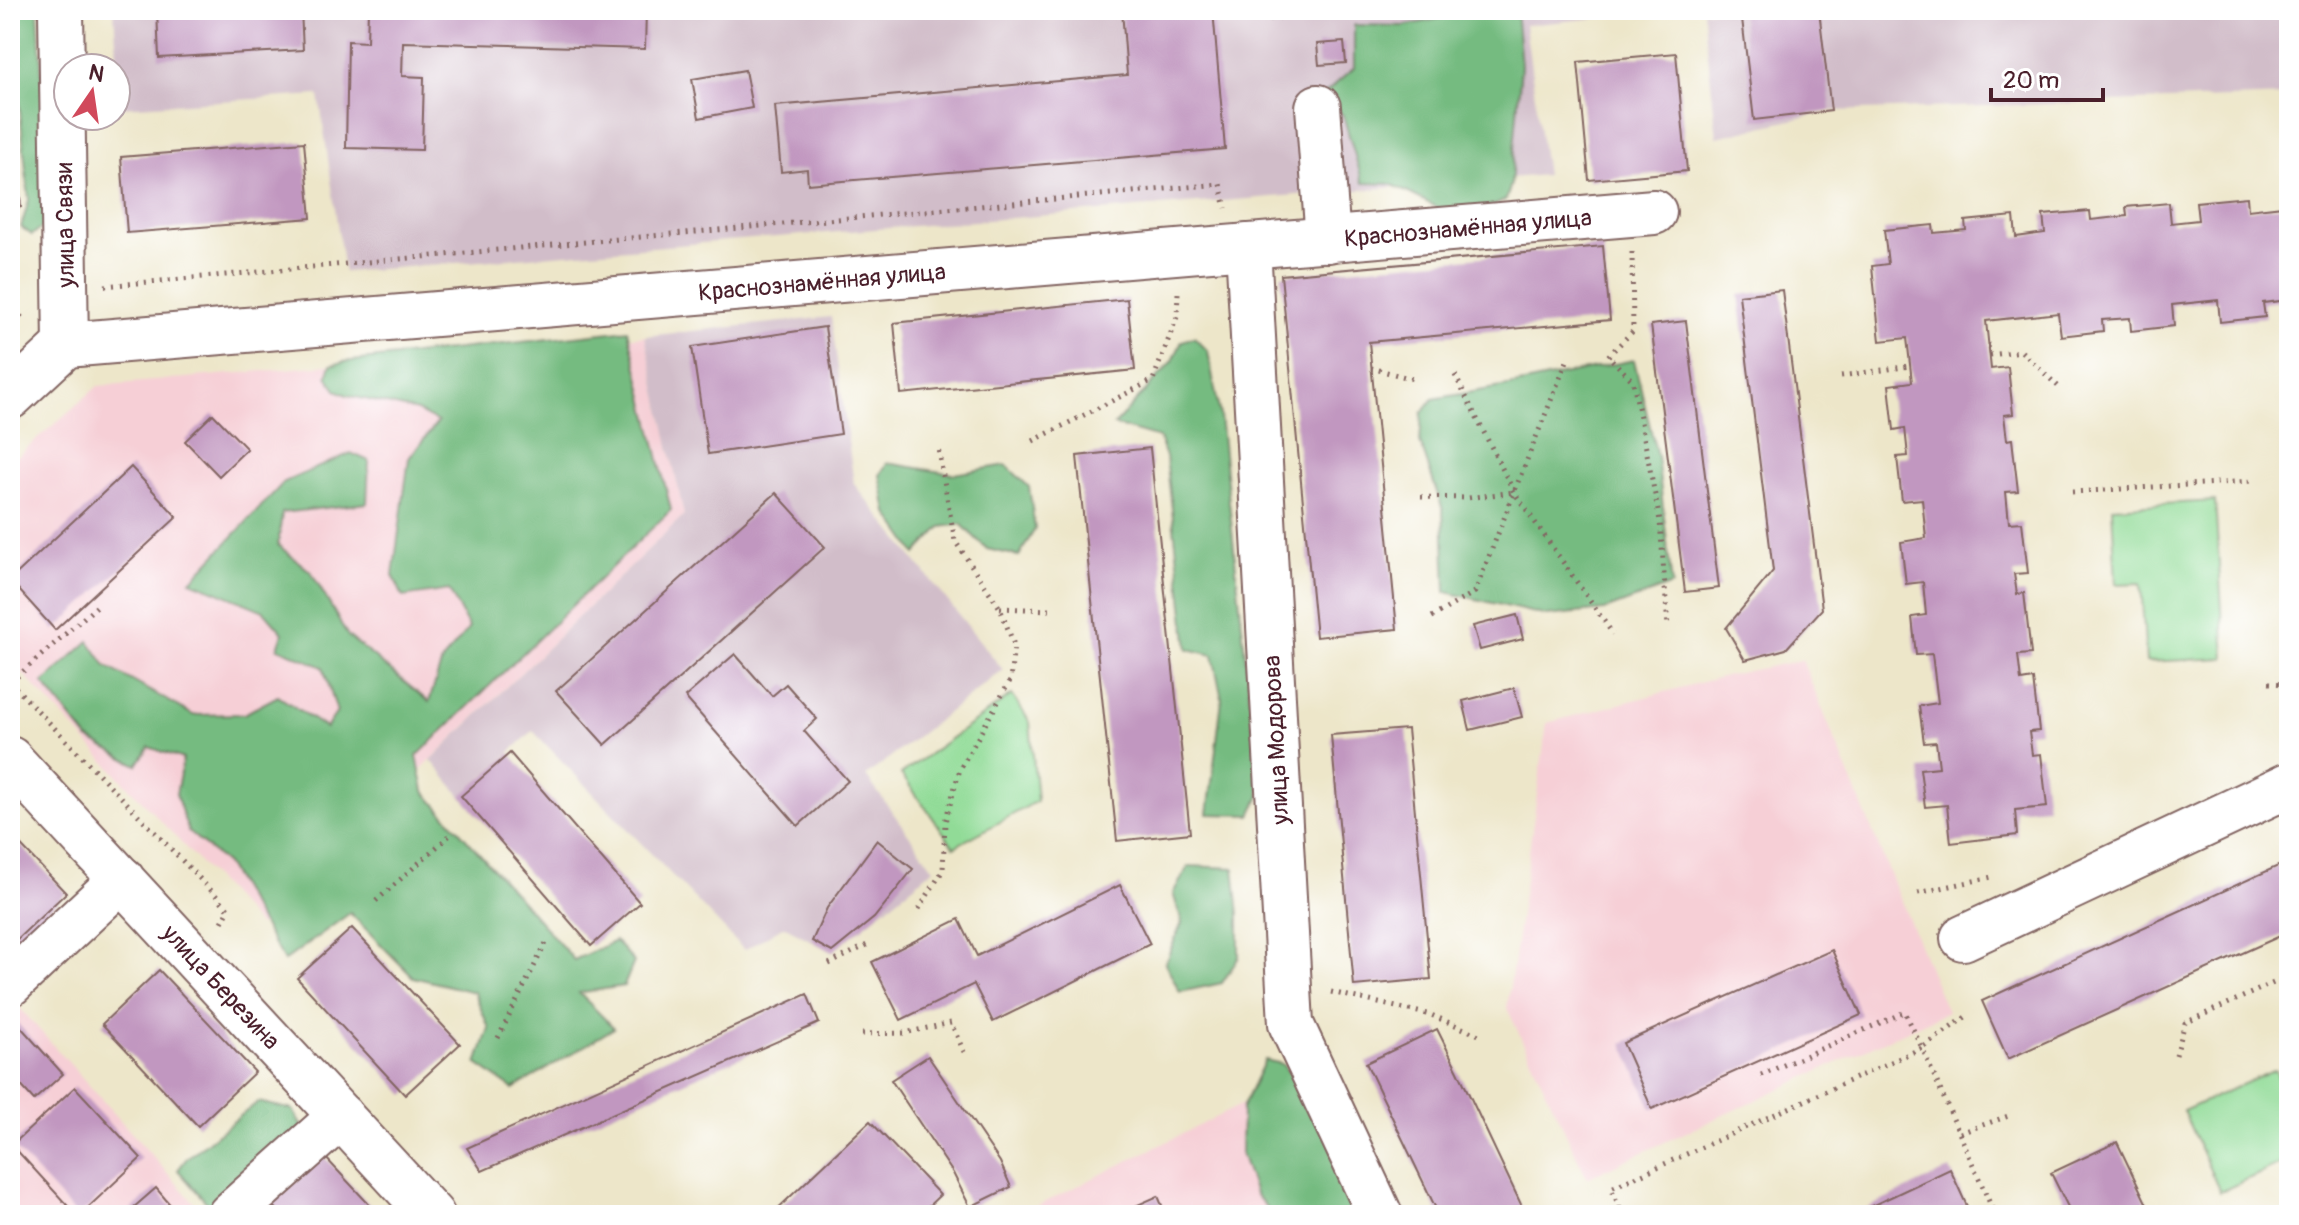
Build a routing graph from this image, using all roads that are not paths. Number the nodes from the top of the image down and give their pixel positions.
1 (61, 10) edge
2 (1318, 107) dead end
3 (1642, 214) road end
4 (1328, 240) junction
5 (1248, 246) junction
6 (48, 334) junction
7 (10, 397) edge
8 (10, 759) edge
9 (2289, 785) edge
10 (122, 879) junction
11 (1963, 938) dead end
12 (10, 984) edge
13 (341, 1116) junction
14 (230, 1215) edge
15 (432, 1215) edge
16 (1380, 1215) edge

1 - 6 street, улица Связи
2 - 4 street
3 - 4 street, Краснознамённая улица
4 - 5 street, Краснознамённая улица
5 - 6 street, Краснознамённая улица
5 - 16 street, улица Модорова
6 - 7 street
8 - 10 street, улица Березина
9 - 11 street
10 - 12 street
10 - 13 street, улица Березина
13 - 14 street
13 - 15 street, улица Березина

